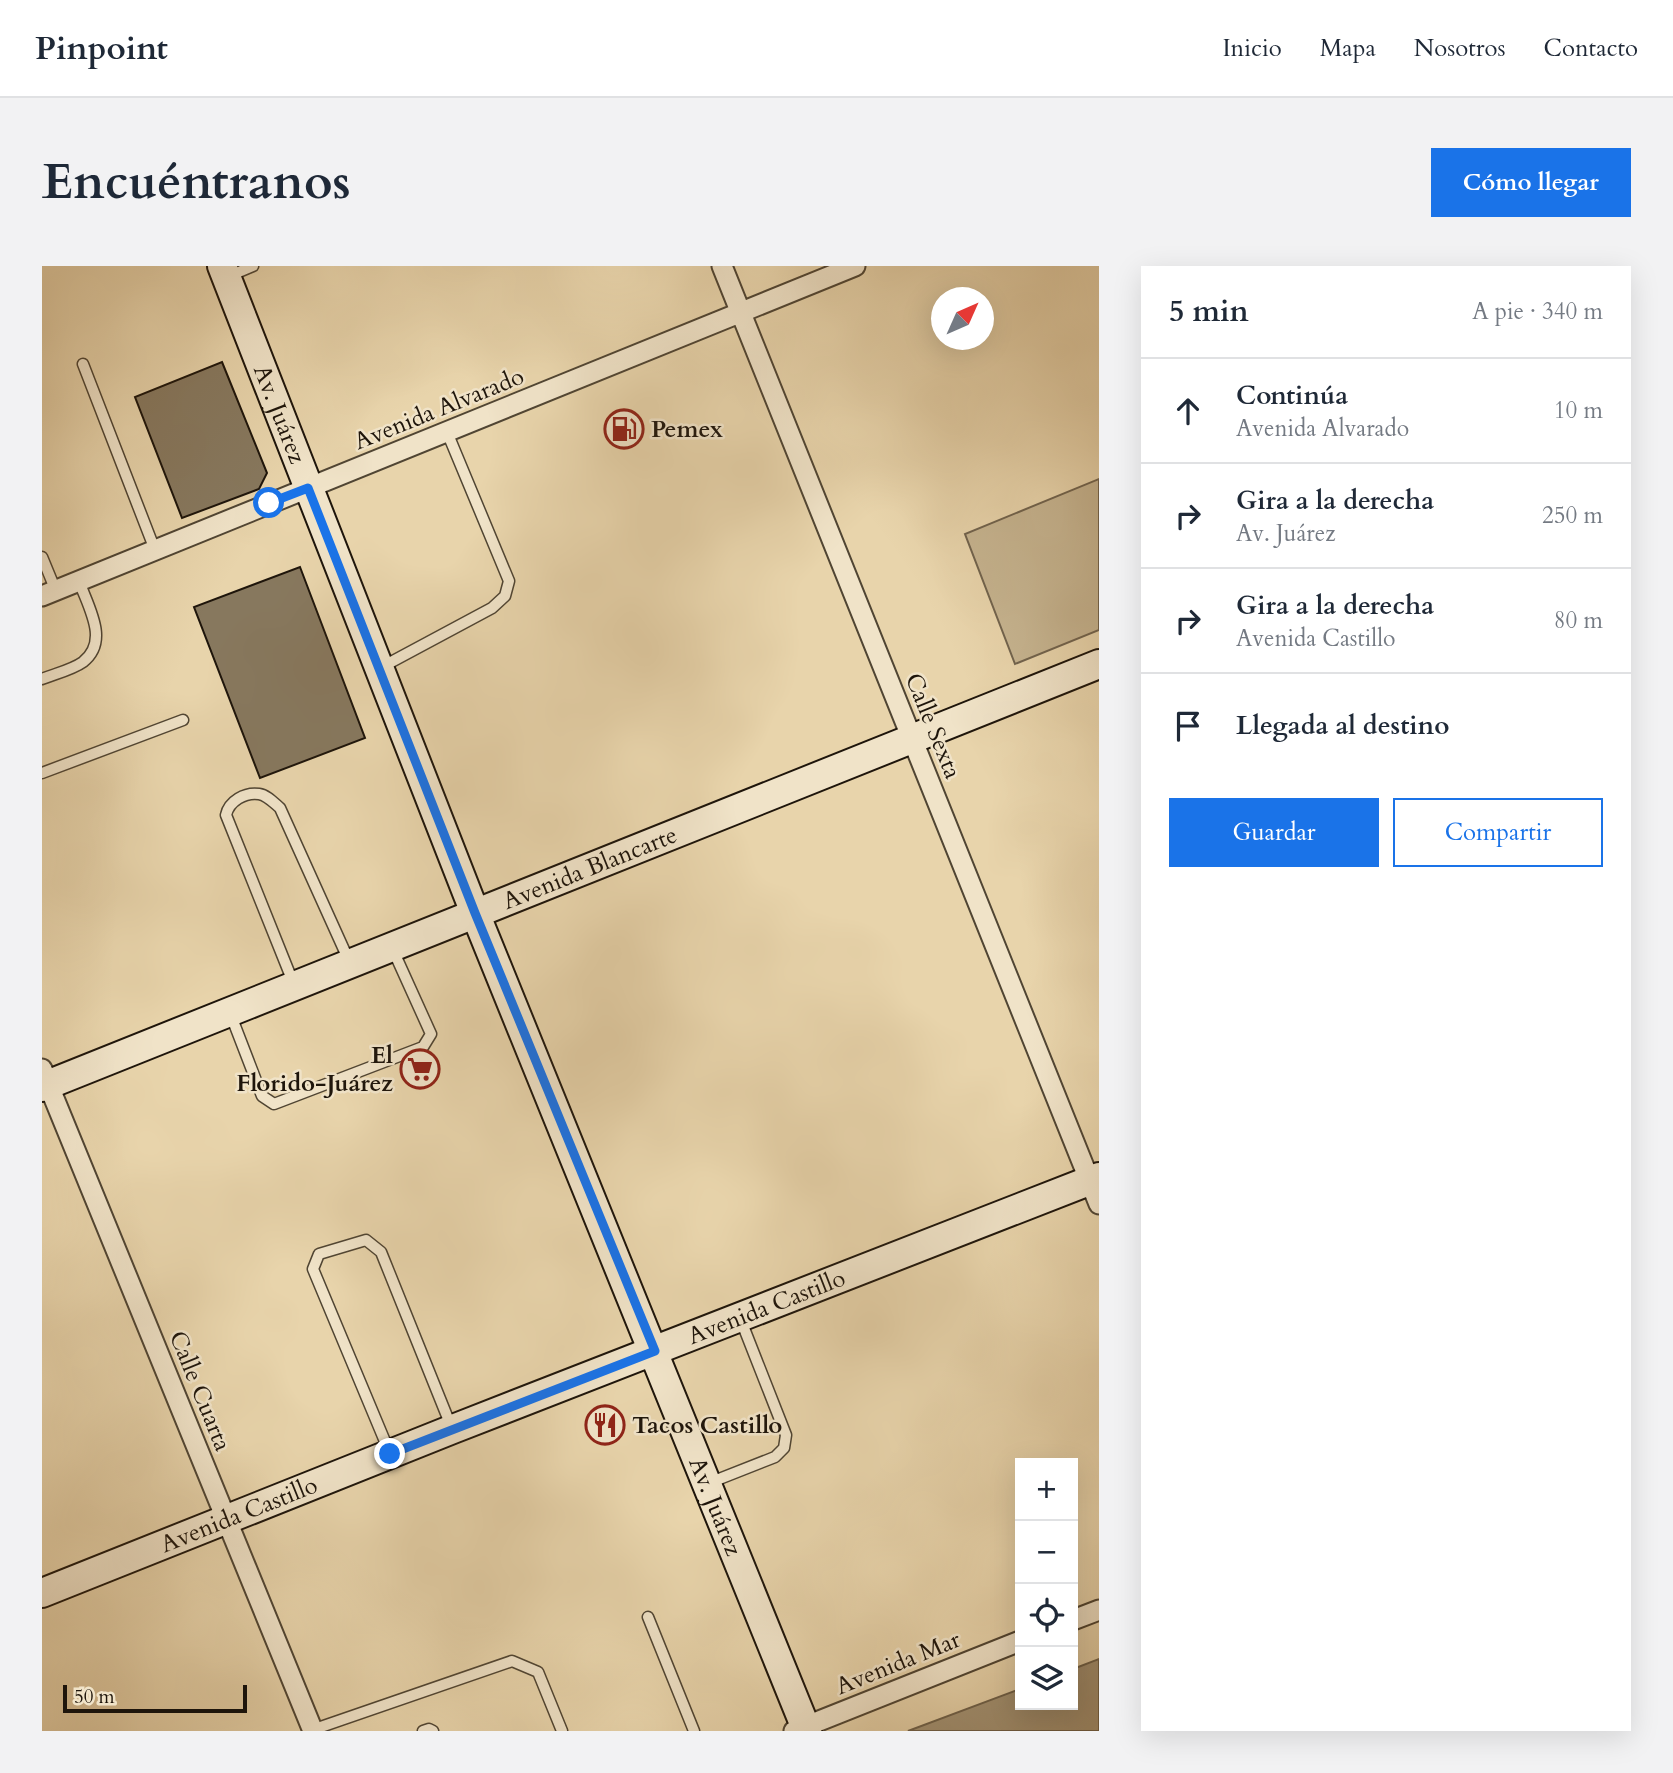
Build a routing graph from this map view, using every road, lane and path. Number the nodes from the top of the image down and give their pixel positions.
1 (253, 266) edge
2 (722, 266) edge
3 (855, 266) edge
4 (224, 272) edge
5 (741, 314) junction
6 (83, 363) dead end
7 (447, 432) junction
8 (308, 488) junction
9 (155, 550) junction
10 (42, 557) edge
11 (79, 581) junction
12 (49, 593) edge
13 (1099, 664) edge
14 (379, 668) junction
15 (42, 679) edge
16 (183, 720) dead end
17 (912, 739) junction
18 (42, 773) edge
19 (475, 913) junction
20 (392, 947) junction
21 (350, 963) junction
22 (295, 987) junction
23 (230, 1012) junction
24 (44, 1080) edge
25 (1096, 1187) edge
26 (740, 1318) junction
27 (655, 1351) junction
28 (453, 1429) junction
29 (390, 1454) junction
30 (708, 1483) junction
31 (226, 1519) junction
32 (42, 1593) edge
33 (1099, 1610) edge
34 (648, 1617) dead end
35 (1078, 1618) edge
36 (1015, 1643) edge
37 (802, 1729) edge
38 (313, 1730) edge
39 (423, 1731) edge
40 (433, 1731) edge
41 (562, 1731) edge
42 (694, 1731) edge

1 - 4 lane
2 - 5 street, Calle Sexta
3 - 5 street, Avenida Alvarado
4 - 8 street, Av. Juárez
5 - 7 street, Avenida Alvarado
5 - 17 street, Calle Sexta
6 - 9 lane
7 - 8 street, Avenida Alvarado
7 - 14 lane
8 - 9 street, Avenida Alvarado
8 - 14 street, Av. Juárez
9 - 11 street, Avenida Alvarado
10 - 12 lane
11 - 12 street, Avenida Alvarado
11 - 15 lane
13 - 17 street, Avenida Blancarte
14 - 19 street, Av. Juárez
16 - 18 lane
17 - 19 street, Avenida Blancarte
17 - 25 street, Calle Sexta
19 - 20 street, Avenida Blancarte
19 - 27 street, Av. Juárez
20 - 21 street, Avenida Blancarte
20 - 23 lane
21 - 22 street, Avenida Blancarte
21 - 22 lane
22 - 23 street, Avenida Blancarte
23 - 24 street, Avenida Blancarte
24 - 31 street, Calle Cuarta
25 - 26 street, Avenida Castillo
26 - 27 street, Avenida Castillo
26 - 30 lane
27 - 28 street, Avenida Castillo
27 - 30 street, Av. Juárez
28 - 29 street, Avenida Castillo
28 - 29 lane
29 - 31 street, Avenida Castillo
30 - 37 street, Av. Juárez
31 - 32 street, Avenida Castillo
31 - 38 street, Calle Cuarta
33 - 35 street
34 - 42 lane
36 - 37 street, Avenida Mar
38 - 41 lane
39 - 40 lane

